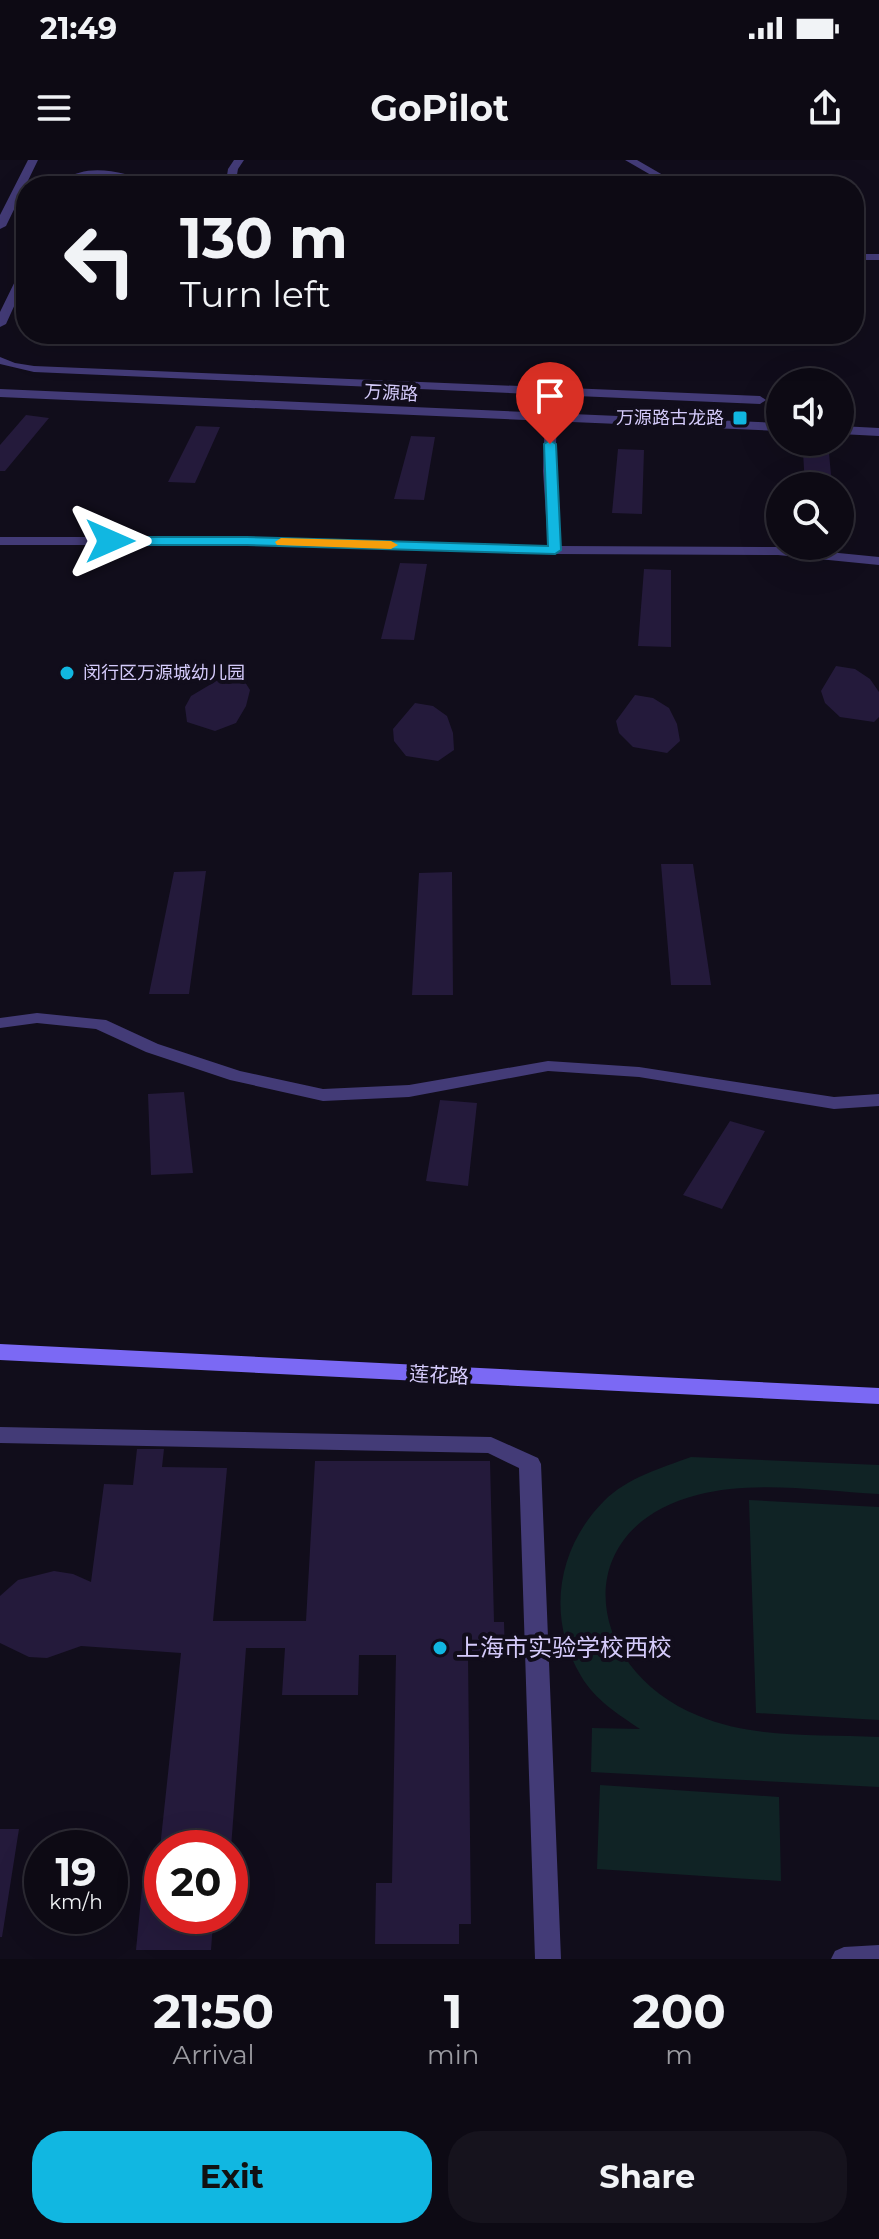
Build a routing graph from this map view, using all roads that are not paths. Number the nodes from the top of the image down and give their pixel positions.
1 (78, 160) edge
2 (630, 160) edge
3 (87, 174) junction
4 (80, 176) edge
5 (117, 176) edge
6 (659, 176) edge
7 (16, 194) edge
8 (0, 226) edge
9 (16, 290) edge
10 (0, 324) edge
11 (0, 360) edge
12 (0, 393) edge
13 (760, 400) dead end
14 (551, 418) junction
15 (766, 426) edge
16 (854, 431) edge
17 (879, 432) edge
18 (0, 541) edge
19 (555, 550) junction
20 (879, 561) edge
21 (0, 1023) edge
22 (879, 1100) edge
23 (0, 1352) edge
24 (879, 1396) edge
25 (0, 1435) edge
26 (879, 1957) edge
27 (548, 1959) edge
28 (844, 1959) edge

1 - 3 lane
2 - 6 lane
3 - 4 lane
3 - 5 lane
7 - 8 street
9 - 10 lane
11 - 13 lane
12 - 14 street, 万源路
14 - 15 street, 万源路
14 - 19 lane
16 - 17 street
18 - 19 lane
19 - 20 lane
21 - 22 lane
23 - 24 main road, 莲花路
25 - 27 lane
26 - 28 lane

